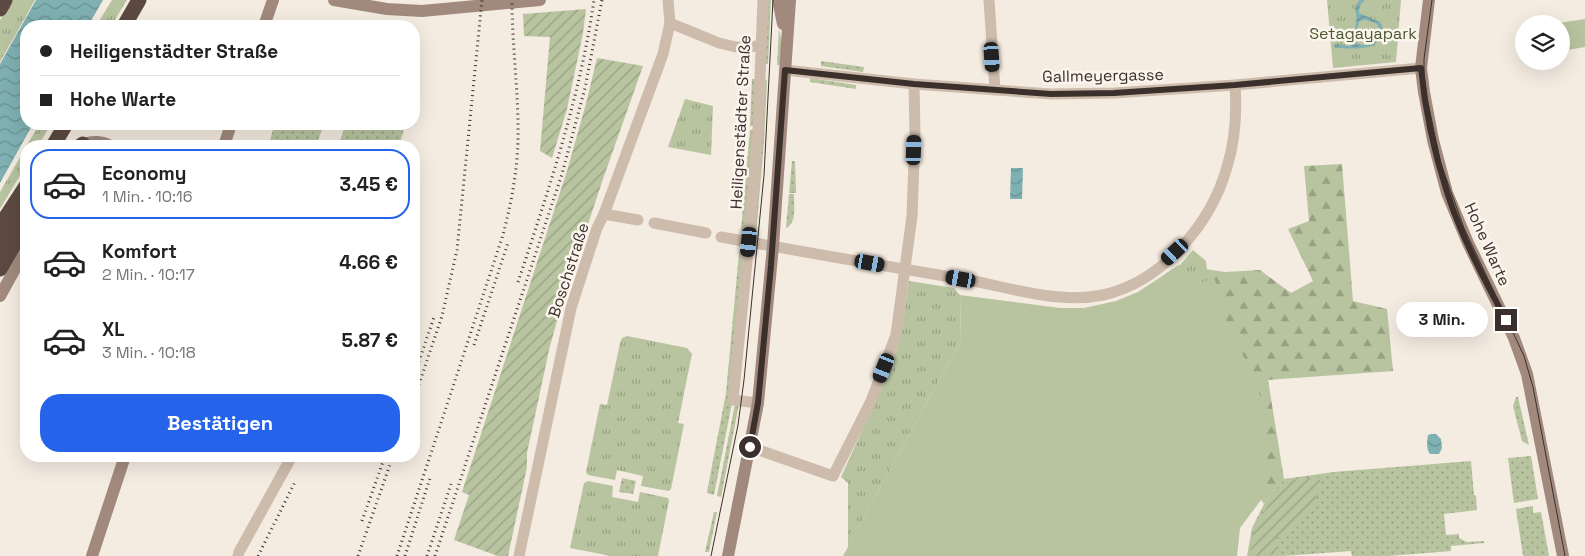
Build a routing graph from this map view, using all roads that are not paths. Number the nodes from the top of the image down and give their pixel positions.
1 (5, 0) edge
2 (139, 0) edge
3 (273, 0) edge
4 (334, 0) edge
5 (540, 0) edge
6 (668, 0) edge
7 (763, 0) edge
8 (778, 0) edge
9 (790, 0) edge
10 (989, 0) edge
11 (1429, 0) edge
12 (0, 9) edge
13 (127, 20) edge
14 (266, 20) edge
15 (670, 23) junction
16 (786, 43) junction
17 (761, 46) junction
18 (1421, 68) junction
19 (785, 70) junction
20 (914, 84) junction
21 (1235, 85) junction
22 (994, 90) junction
23 (20, 195) edge
24 (20, 212) edge
25 (604, 214) junction
26 (638, 220) dead end
27 (654, 223) dead end
28 (0, 226) edge
29 (706, 233) dead end
30 (20, 234) edge
31 (721, 237) dead end
32 (749, 242) junction
33 (773, 246) junction
34 (0, 249) edge
35 (20, 260) edge
36 (0, 269) edge
37 (906, 269) junction
38 (0, 296) edge
39 (758, 403) junction
40 (750, 447) junction
41 (124, 462) edge
42 (289, 462) edge
43 (92, 556) edge
44 (238, 556) edge
45 (519, 556) edge
46 (728, 556) edge
47 (1563, 556) edge

1 - 12 highway
2 - 13 highway
3 - 14 main road
4 - 5 main road
6 - 15 street, Boschstraße
7 - 17 street, Heiligenstädter Straße
8 - 16 main road
9 - 16 main road
10 - 22 street
11 - 18 main road, Hohe Warte
15 - 17 street
15 - 25 street, Boschstraße
16 - 19 main road
17 - 32 street, Heiligenstädter Straße
18 - 21 street, Gallmeyergasse
18 - 47 main road, Hohe Warte
19 - 20 street, Gallmeyergasse
19 - 33 main road
20 - 22 street, Gallmeyergasse
20 - 37 street
21 - 22 street, Gallmeyergasse
21 - 37 street
23 - 28 highway
24 - 34 highway
25 - 26 street
25 - 45 street, Boschstraße
27 - 29 street
30 - 36 highway
31 - 32 street
32 - 33 street
32 - 39 street, Heiligenstädter Straße
33 - 37 street
33 - 39 main road
35 - 38 main road
37 - 40 street
39 - 40 main road
40 - 46 main road
41 - 43 main road
42 - 44 street

